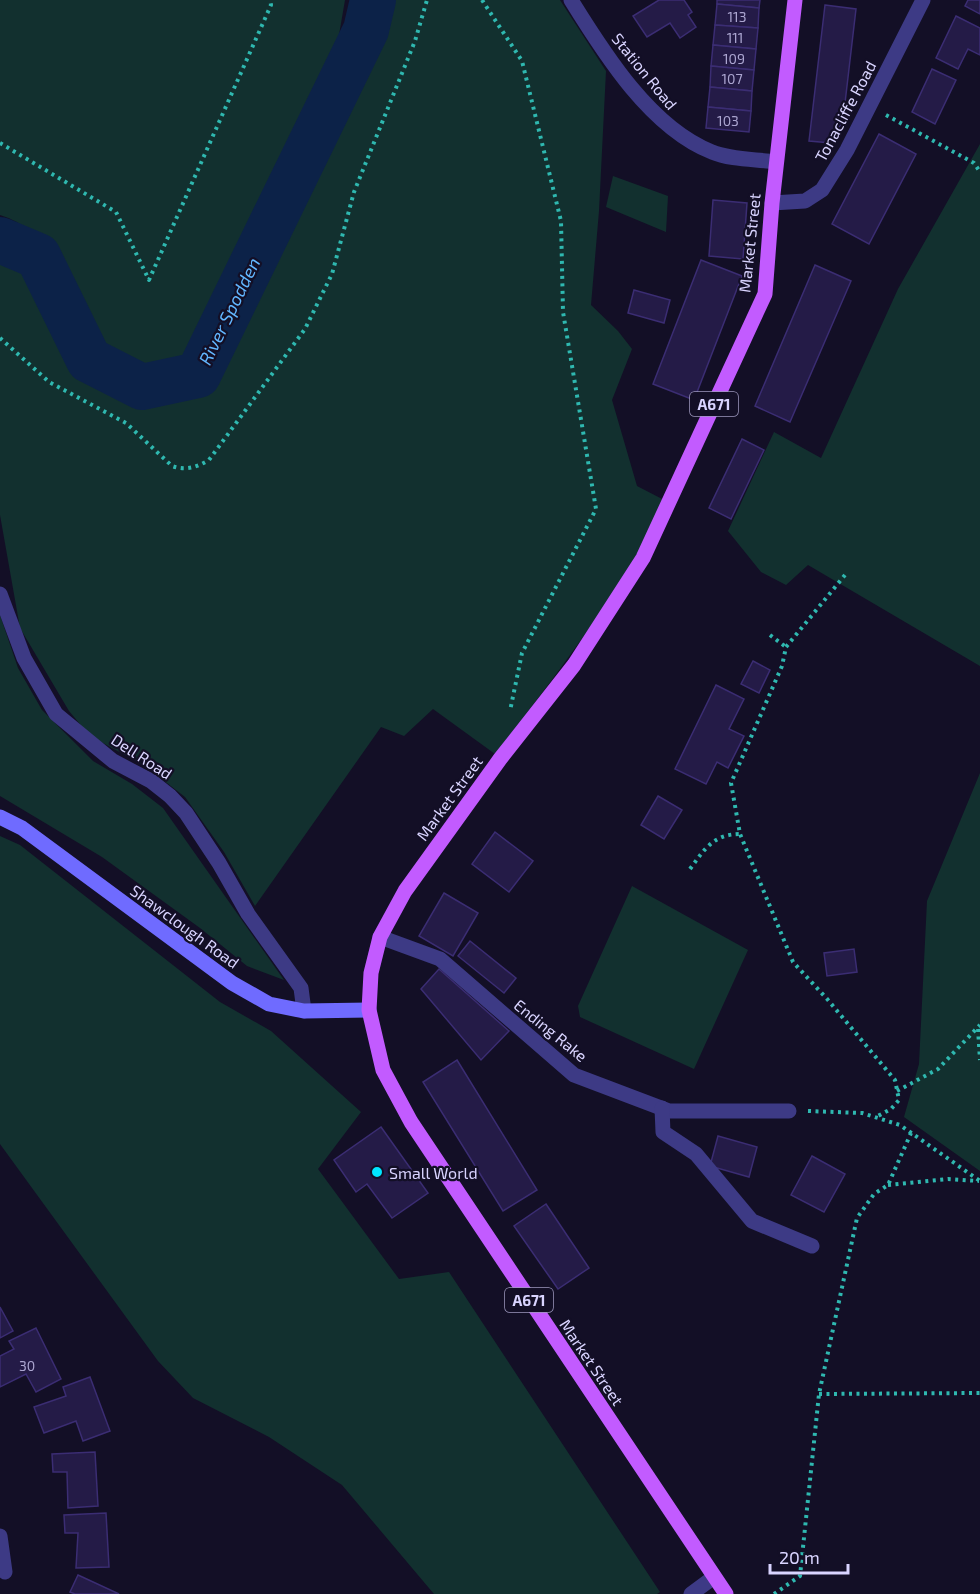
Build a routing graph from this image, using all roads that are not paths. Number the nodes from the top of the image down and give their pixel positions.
1 (571, 0) edge
2 (795, 0) edge
3 (923, 0) edge
4 (776, 162) junction
5 (772, 203) junction
6 (0, 594) edge
7 (0, 817) edge
8 (380, 937) junction
9 (369, 1010) junction
10 (304, 1011) junction
11 (662, 1107) junction
12 (789, 1111) road end
13 (812, 1246) dead end
14 (0, 1536) edge
15 (5, 1572) dead end
16 (714, 1577) junction
17 (691, 1594) edge
18 (726, 1594) edge

1 - 4 street, Station Road
2 - 4 main road, Market Street / A671
3 - 5 street, Tonacliffe Road
4 - 5 main road, Market Street / A671
5 - 8 main road, Market Street / A671
6 - 10 street, Dell Road
7 - 10 main road, Shawclough Road
8 - 9 main road, Market Street / A671
8 - 11 street, Ending Rake
9 - 10 main road, Shawclough Road
9 - 16 main road, Market Street / A671
11 - 12 street, Ending Rake
11 - 13 street
14 - 15 street
16 - 17 street
16 - 18 main road, A671

